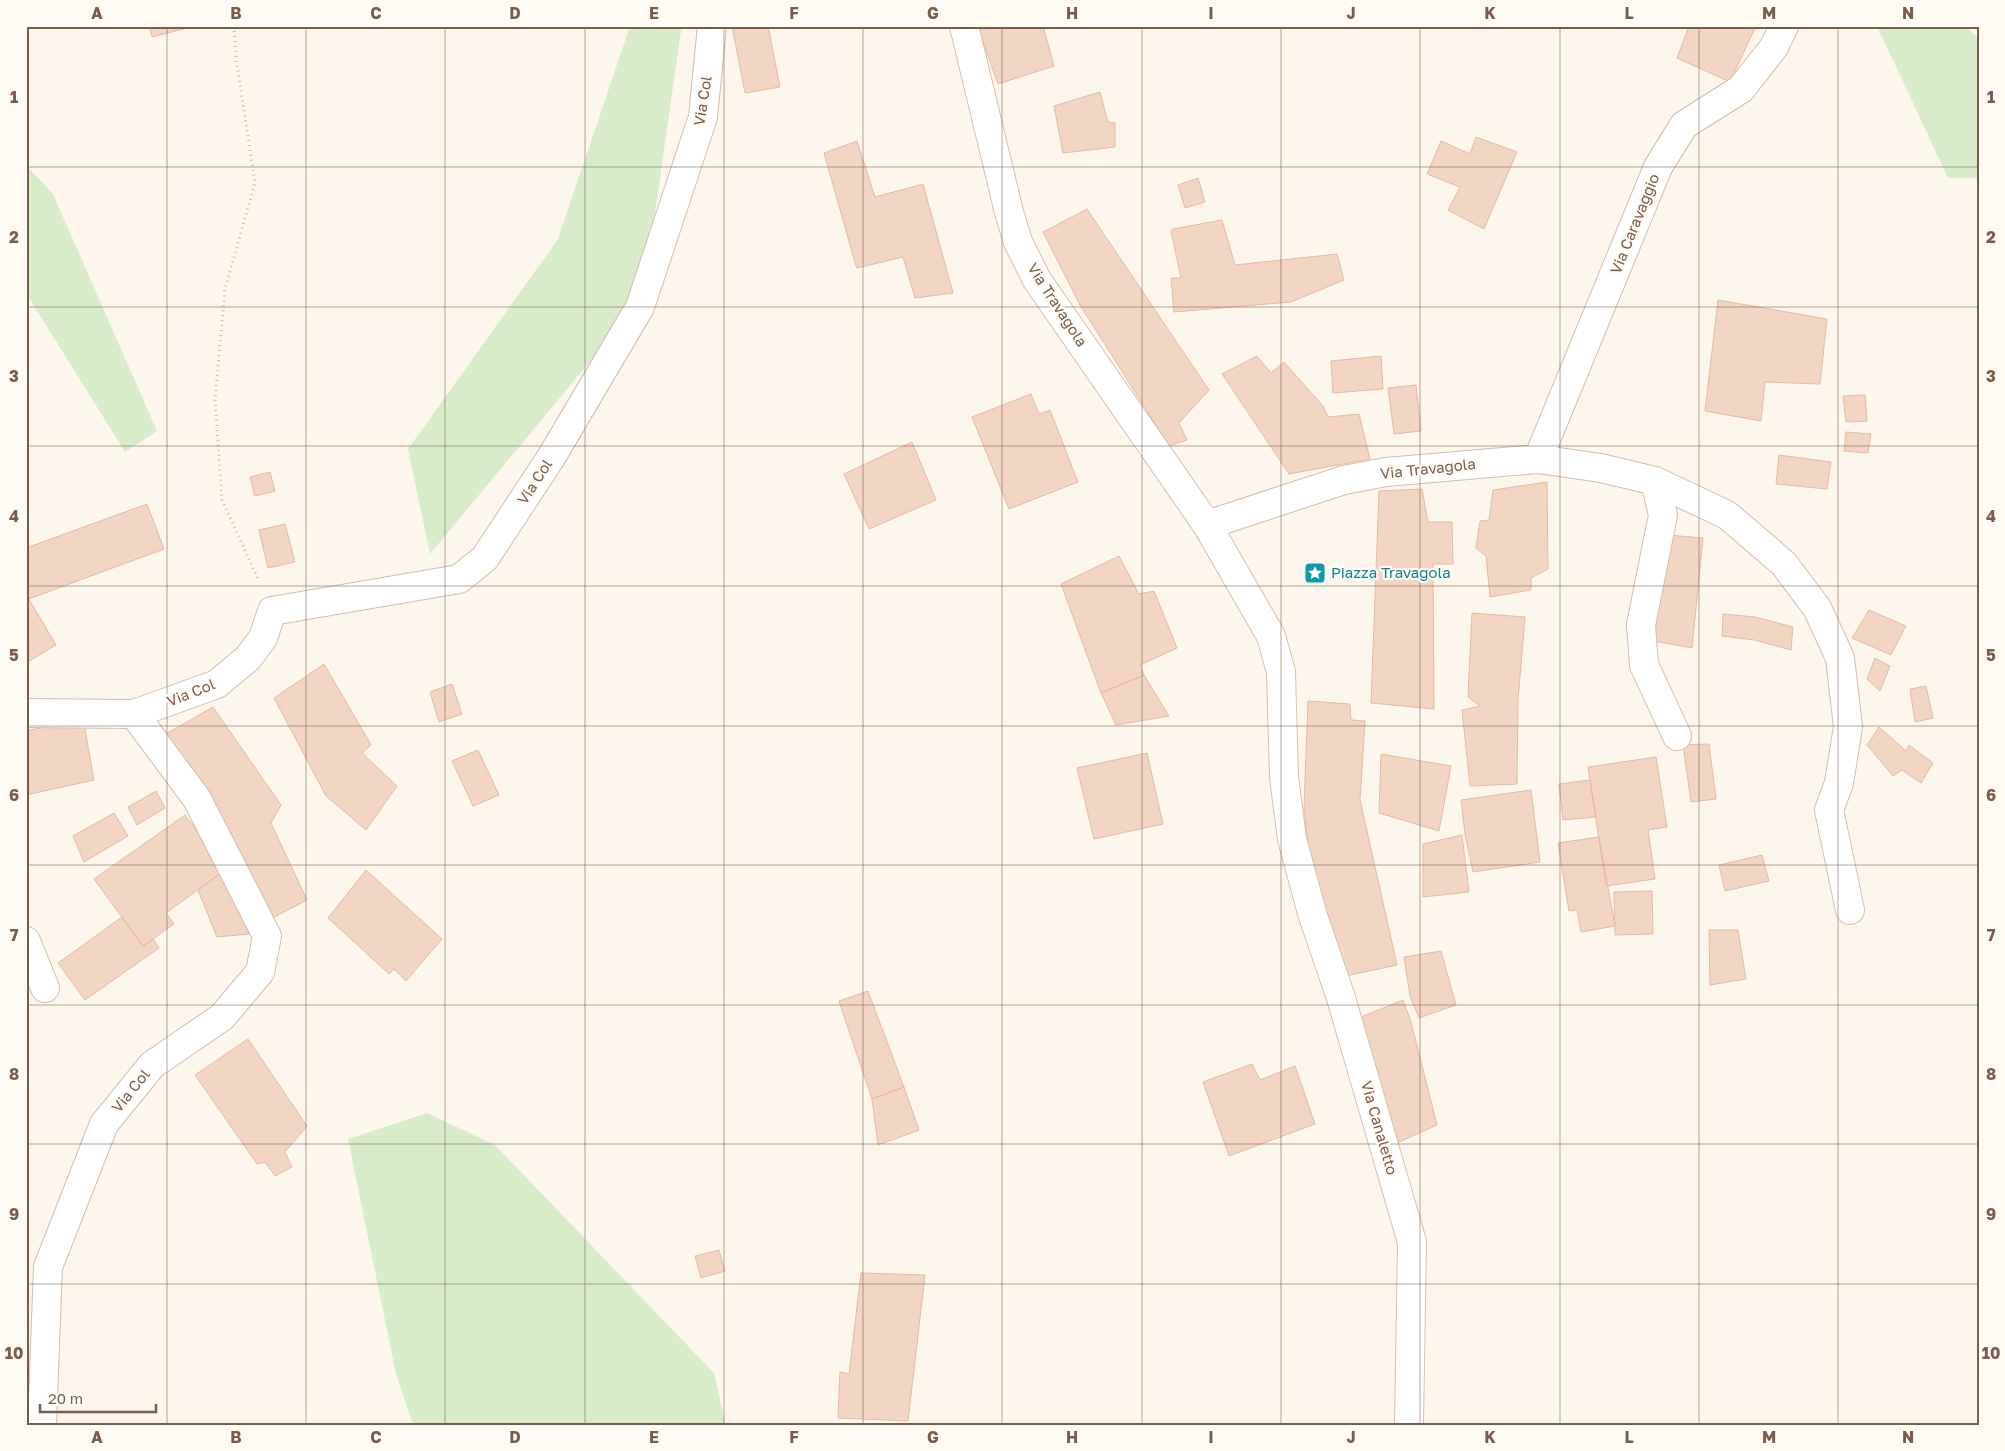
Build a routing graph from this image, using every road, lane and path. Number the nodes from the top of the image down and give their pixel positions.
1 (234, 26) edge
2 (712, 26) edge
3 (964, 26) edge
4 (1784, 26) edge
5 (1538, 459) junction
6 (1655, 481) junction
7 (1207, 525) junction
8 (272, 611) junction
9 (26, 713) edge
10 (134, 714) junction
11 (1677, 736) dead end
12 (1292, 839) joint
13 (1850, 910) dead end
14 (26, 941) edge
15 (45, 988) dead end
16 (42, 1425) edge
17 (1410, 1425) edge

1 - 8 path
2 - 8 street, Via Col
3 - 7 street, Via Travagola
4 - 5 street, Via Caravaggio
5 - 6 street, Via Travagola
5 - 7 street, Via Travagola
6 - 11 street
6 - 13 street, Via Travagola
7 - 12 street, Via Travagola
8 - 10 street, Via Col
9 - 10 street, Via Col
10 - 16 street, Via Col
12 - 17 street, Via Canaletto
14 - 15 street

